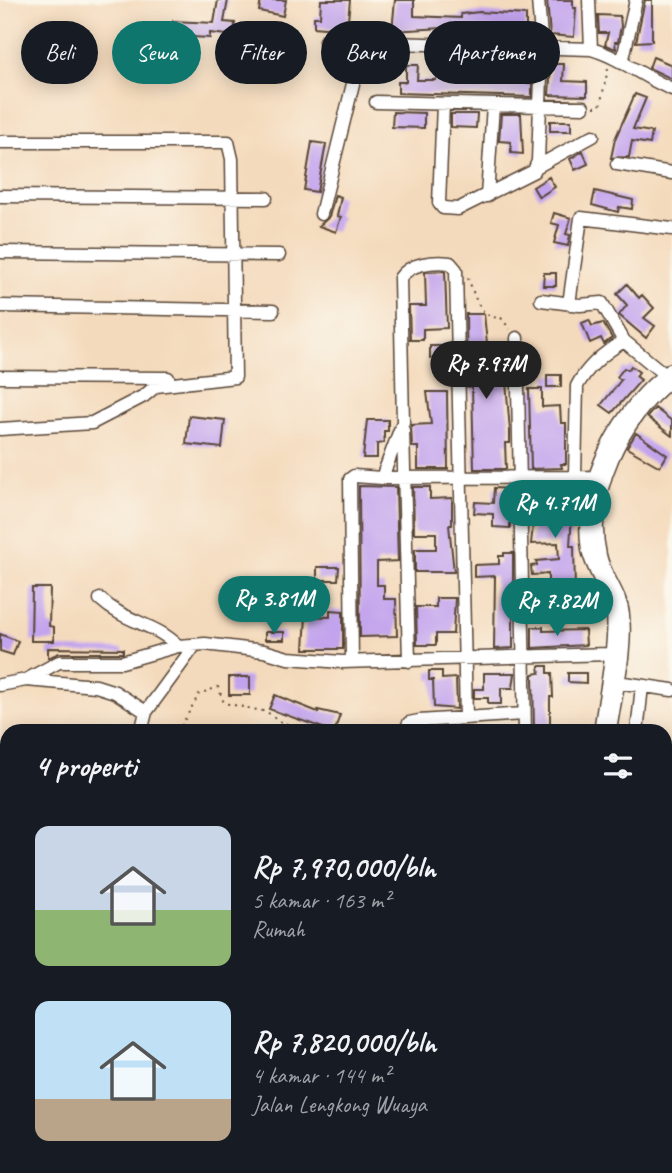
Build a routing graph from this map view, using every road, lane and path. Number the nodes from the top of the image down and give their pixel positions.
1 (538, 0) edge
2 (589, 0) edge
3 (636, 0) edge
4 (540, 21) edge
5 (560, 48) edge
6 (591, 49) junction
7 (617, 60) junction
8 (353, 84) edge
9 (540, 84) edge
10 (672, 89) edge
11 (376, 103) dead end
12 (443, 104) junction
13 (493, 105) junction
14 (539, 107) junction
15 (583, 107) joint
16 (593, 136) dead end
17 (0, 142) edge
18 (617, 164) dead end
19 (538, 166) junction
20 (672, 173) edge
21 (233, 196) junction
22 (487, 196) junction
23 (0, 197) edge
24 (266, 198) dead end
25 (321, 214) dead end
26 (672, 229) edge
27 (0, 251) edge
28 (279, 255) dead end
29 (233, 256) junction
30 (456, 270) junction
31 (541, 300) dead end
32 (569, 303) junction
33 (0, 306) edge
34 (273, 311) dead end
35 (236, 312) junction
36 (517, 338) joint
37 (624, 341) junction
38 (458, 368) junction
39 (516, 368) junction
40 (669, 374) edge
41 (0, 377) edge
42 (235, 377) junction
43 (403, 422) junction
44 (0, 429) edge
45 (462, 475) junction
46 (518, 475) junction
47 (575, 476) junction
48 (601, 476) junction
49 (382, 478) junction
50 (404, 478) junction
51 (100, 599) dead end
52 (195, 645) junction
53 (178, 646) junction
54 (610, 654) junction
55 (523, 657) junction
56 (464, 659) junction
57 (409, 661) junction
58 (352, 662) junction
59 (26, 680) junction
60 (617, 682) junction
61 (0, 685) edge
62 (642, 686) junction
63 (672, 690) edge
64 (146, 712) junction
65 (524, 714) junction
66 (466, 718) junction
67 (143, 724) edge
68 (181, 724) edge
69 (287, 724) edge
70 (427, 724) edge
71 (525, 724) edge
72 (601, 724) edge
73 (611, 724) edge
74 (639, 724) edge

1 - 4 street
2 - 6 street
3 - 7 street
5 - 6 street
6 - 7 street
7 - 10 street
7 - 15 path
8 - 25 street
9 - 14 street
11 - 12 street
12 - 13 street
12 - 22 street
13 - 14 street
13 - 22 street
14 - 15 street
14 - 19 street
16 - 19 street
17 - 21 street
18 - 20 street
19 - 22 street
21 - 23 street
21 - 24 street
21 - 29 street
26 - 32 street
27 - 29 street
28 - 29 street
29 - 35 street
30 - 36 path
30 - 38 street
30 - 43 street
31 - 32 street
32 - 37 street
33 - 35 street
34 - 35 street
35 - 42 street
36 - 39 street
37 - 40 street
37 - 47 street
38 - 39 path
38 - 45 street
39 - 46 street
40 - 48 street
41 - 42 street
42 - 44 street
43 - 49 street
43 - 50 street
45 - 46 street
45 - 50 street
45 - 56 street
46 - 47 street
46 - 55 street
47 - 48 street
48 - 54 street
48 - 60 street
49 - 50 street
49 - 58 street
50 - 57 street
51 - 53 street
52 - 53 street
52 - 58 street
52 - 64 street
53 - 59 street
54 - 55 street
54 - 72 street
55 - 56 street
55 - 65 street
56 - 57 street
56 - 66 street
57 - 58 street
59 - 61 street
59 - 64 street
60 - 62 street
60 - 73 street
62 - 63 street
62 - 74 street
64 - 67 street
65 - 66 street
65 - 71 street
66 - 70 street
68 - 69 path

